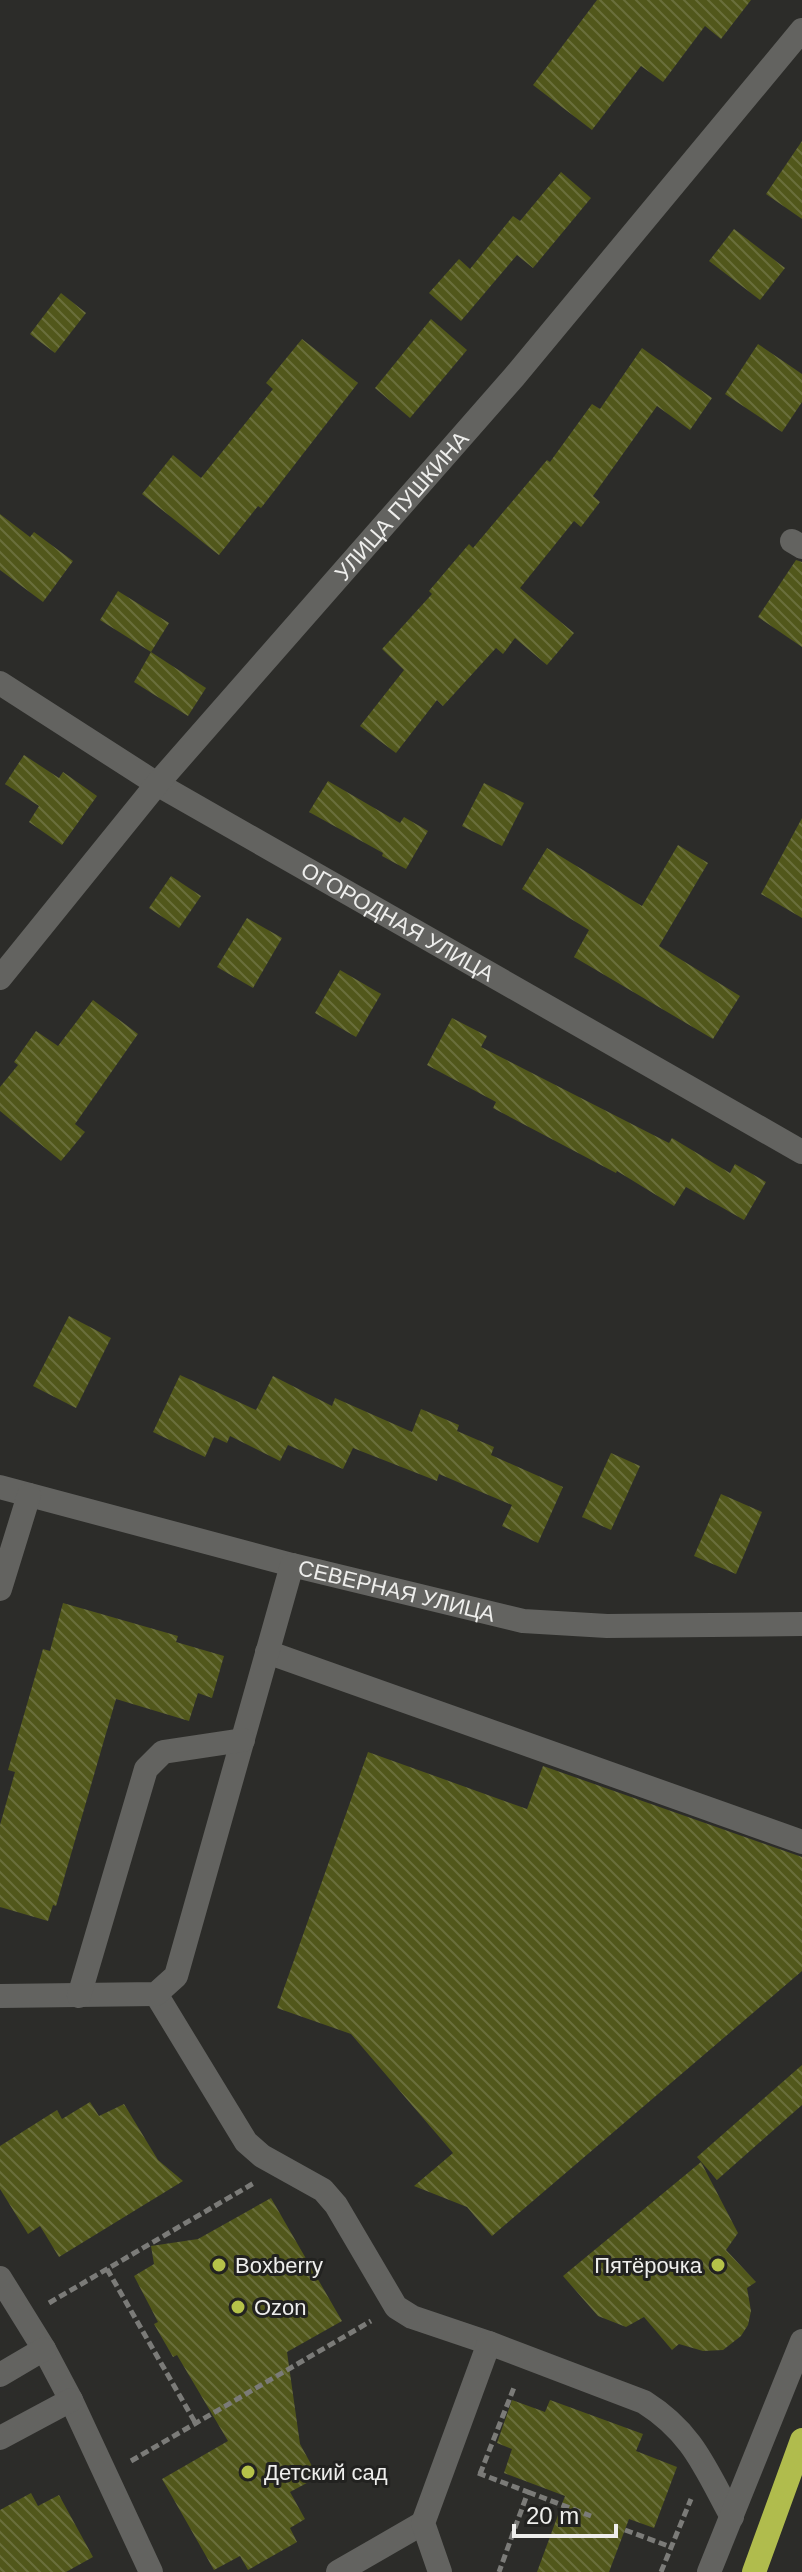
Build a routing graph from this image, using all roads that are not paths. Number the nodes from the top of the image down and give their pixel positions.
1 (802, 30) edge
2 (0, 683) edge
3 (157, 784) junction
4 (0, 978) edge
5 (802, 1152) edge
6 (0, 1487) edge
7 (29, 1495) junction
8 (292, 1565) junction
9 (0, 1589) edge
10 (802, 1624) edge
11 (267, 1652) junction
12 (243, 1740) junction
13 (802, 1842) edge
14 (156, 1994) junction
15 (0, 1996) edge
16 (79, 1996) junction
17 (0, 2278) edge
18 (802, 2341) edge
19 (489, 2343) junction
20 (44, 2349) junction
21 (0, 2375) edge
22 (71, 2400) junction
23 (0, 2438) edge
24 (802, 2440) edge
25 (732, 2517) junction
26 (423, 2523) junction
27 (151, 2572) edge
28 (338, 2572) edge
29 (440, 2572) edge
30 (709, 2572) edge
31 (754, 2572) edge

1 - 3 street, УЛИЦА ПУШКИНА
2 - 3 street, ОГОРОДНАЯ УЛИЦА
3 - 4 street, УЛИЦА ПУШКИНА
3 - 5 street, ОГОРОДНАЯ УЛИЦА
6 - 7 street, СЕВЕРНАЯ УЛИЦА
7 - 8 street, СЕВЕРНАЯ УЛИЦА
7 - 9 street
8 - 10 street, СЕВЕРНАЯ УЛИЦА
8 - 11 street
11 - 12 street
11 - 13 street
12 - 14 street
12 - 16 street
14 - 16 street
14 - 19 street
15 - 16 street
17 - 20 street
18 - 25 street
19 - 25 street
19 - 26 street
20 - 21 street
20 - 22 street
22 - 23 street
22 - 27 street
24 - 31 highway
25 - 30 street
26 - 28 street
26 - 29 street

